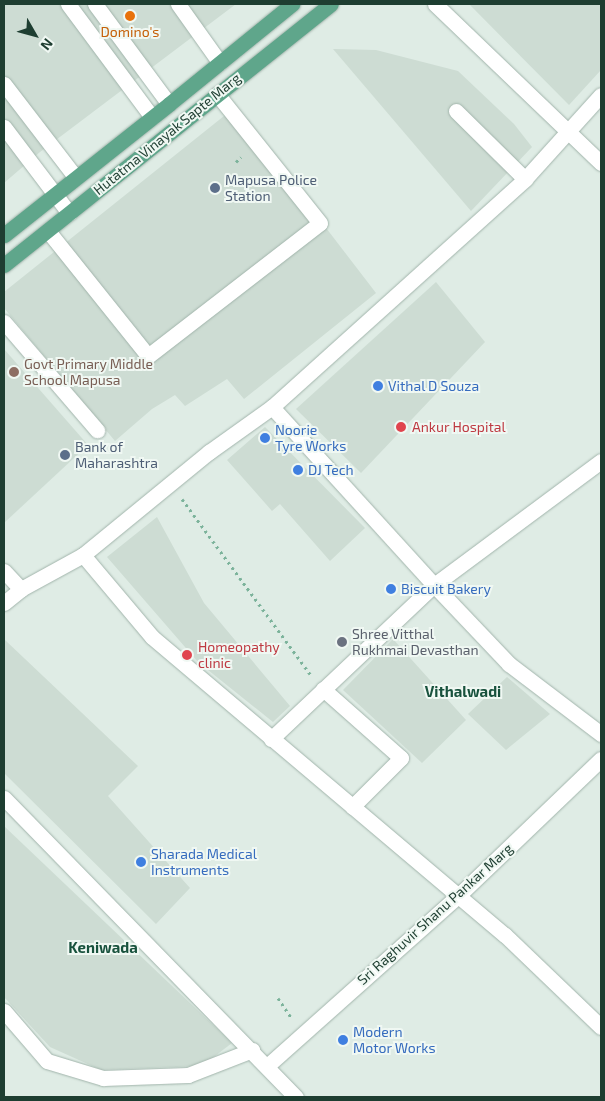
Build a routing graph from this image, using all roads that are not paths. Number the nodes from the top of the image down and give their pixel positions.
1 (68, 4) edge
2 (95, 4) edge
3 (178, 4) edge
4 (292, 4) edge
5 (331, 4) edge
6 (435, 4) edge
7 (220, 63) junction
8 (4, 84) edge
9 (218, 94) junction
10 (601, 95) edge
11 (169, 104) junction
12 (456, 111) dead end
13 (152, 117) junction
14 (4, 127) edge
15 (569, 133) junction
16 (601, 164) edge
17 (76, 178) junction
18 (525, 180) junction
19 (55, 194) junction
20 (69, 213) junction
21 (48, 231) junction
22 (4, 234) edge
23 (4, 265) edge
24 (4, 322) edge
25 (272, 406) junction
26 (97, 430) dead end
27 (601, 461) edge
28 (83, 555) junction
29 (4, 571) edge
30 (434, 585) junction
31 (21, 589) junction
32 (4, 603) edge
33 (323, 690) junction
34 (601, 734) edge
35 (271, 739) junction
36 (601, 759) edge
37 (4, 798) edge
38 (352, 807) junction
39 (458, 896) junction
40 (4, 1011) edge
41 (601, 1027) edge
42 (252, 1050) junction
43 (267, 1066) junction
44 (296, 1097) edge

1 - 13 street
2 - 11 street
3 - 7 street
4 - 7 main road, Hutatma Vinayak Sapte Marg
5 - 9 main road, Hutatma Vinayak Sapte Marg
6 - 15 street
7 - 11 main road, Hutatma Vinayak Sapte Marg
8 - 17 street
9 - 20 main road, Hutatma Vinayak Sapte Marg
9 - 21 street
10 - 15 street
11 - 13 main road, Hutatma Vinayak Sapte Marg
12 - 18 street
13 - 17 main road, Hutatma Vinayak Sapte Marg
14 - 19 street
15 - 16 street
15 - 18 street
17 - 19 main road, Hutatma Vinayak Sapte Marg
18 - 25 street
19 - 20 street
19 - 22 main road, Hutatma Vinayak Sapte Marg
20 - 21 main road, Hutatma Vinayak Sapte Marg
21 - 23 main road, Hutatma Vinayak Sapte Marg
24 - 26 street
25 - 28 street
25 - 30 street
27 - 30 street
28 - 31 street
28 - 35 street
29 - 31 street
30 - 33 street
30 - 34 street
31 - 32 street
33 - 35 street
33 - 38 street
35 - 38 street
36 - 39 street, Sri Raghuvir Shanu Pankar Marg
37 - 42 street
38 - 39 street
39 - 41 street
39 - 43 street, Sri Raghuvir Shanu Pankar Marg
40 - 42 street
42 - 43 street
43 - 44 street

